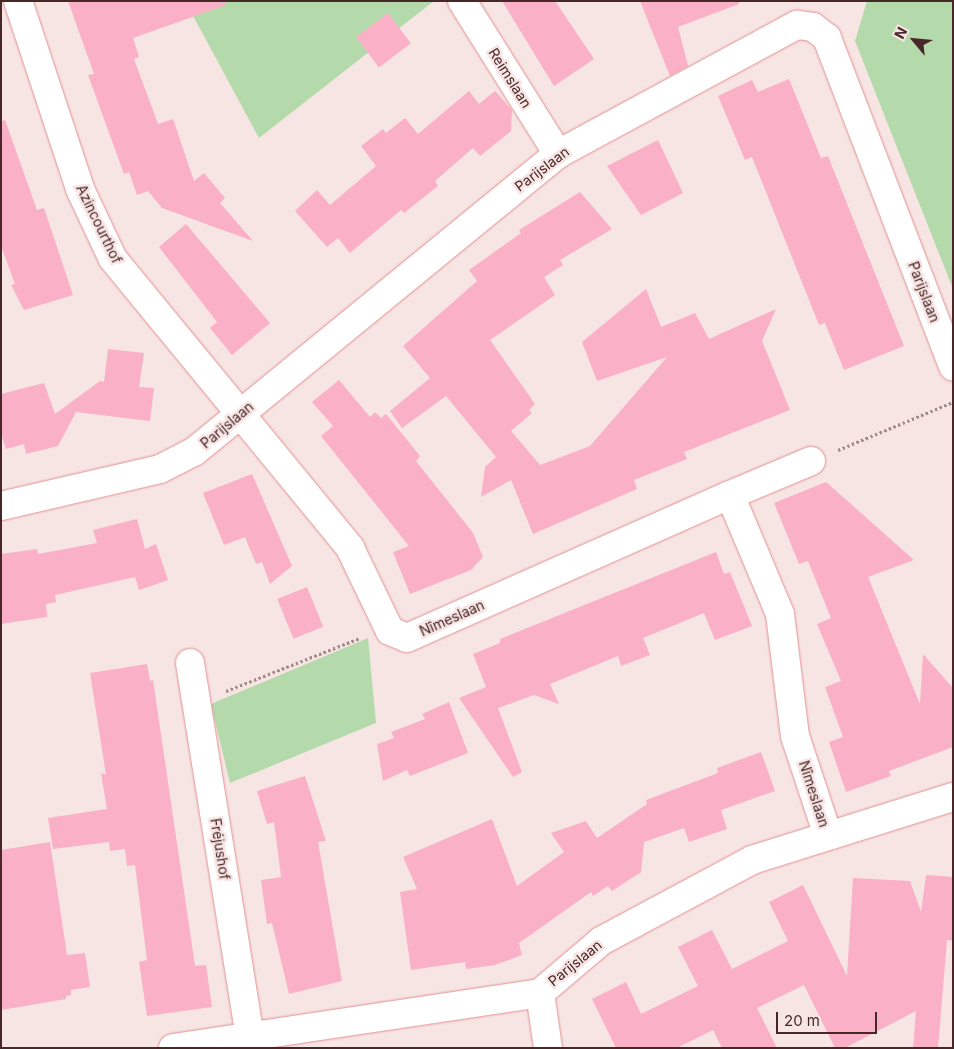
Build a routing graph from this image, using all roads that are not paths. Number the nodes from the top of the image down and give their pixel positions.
1 (18, 1) edge
2 (462, 1) edge
3 (558, 154) junction
4 (953, 367) edge
5 (239, 415) junction
6 (812, 461) road end
7 (730, 495) junction
8 (1, 506) edge
9 (190, 663) dead end
10 (953, 796) edge
11 (828, 836) junction
12 (540, 992) junction
13 (250, 1036) junction
14 (174, 1048) edge
15 (548, 1048) edge

1 - 5 street, Azincourthof
2 - 3 street, Reimslaan
3 - 4 street, Parijslaan
3 - 5 street, Parijslaan
5 - 7 street, Nîmeslaan
5 - 8 street, Parijslaan
6 - 7 street, Nîmeslaan
7 - 11 street, Nîmeslaan
9 - 13 street, Fréjushof
10 - 11 street, Parijslaan
11 - 12 street, Parijslaan
12 - 13 street, Parijslaan
12 - 15 street
13 - 14 street, Parijslaan

